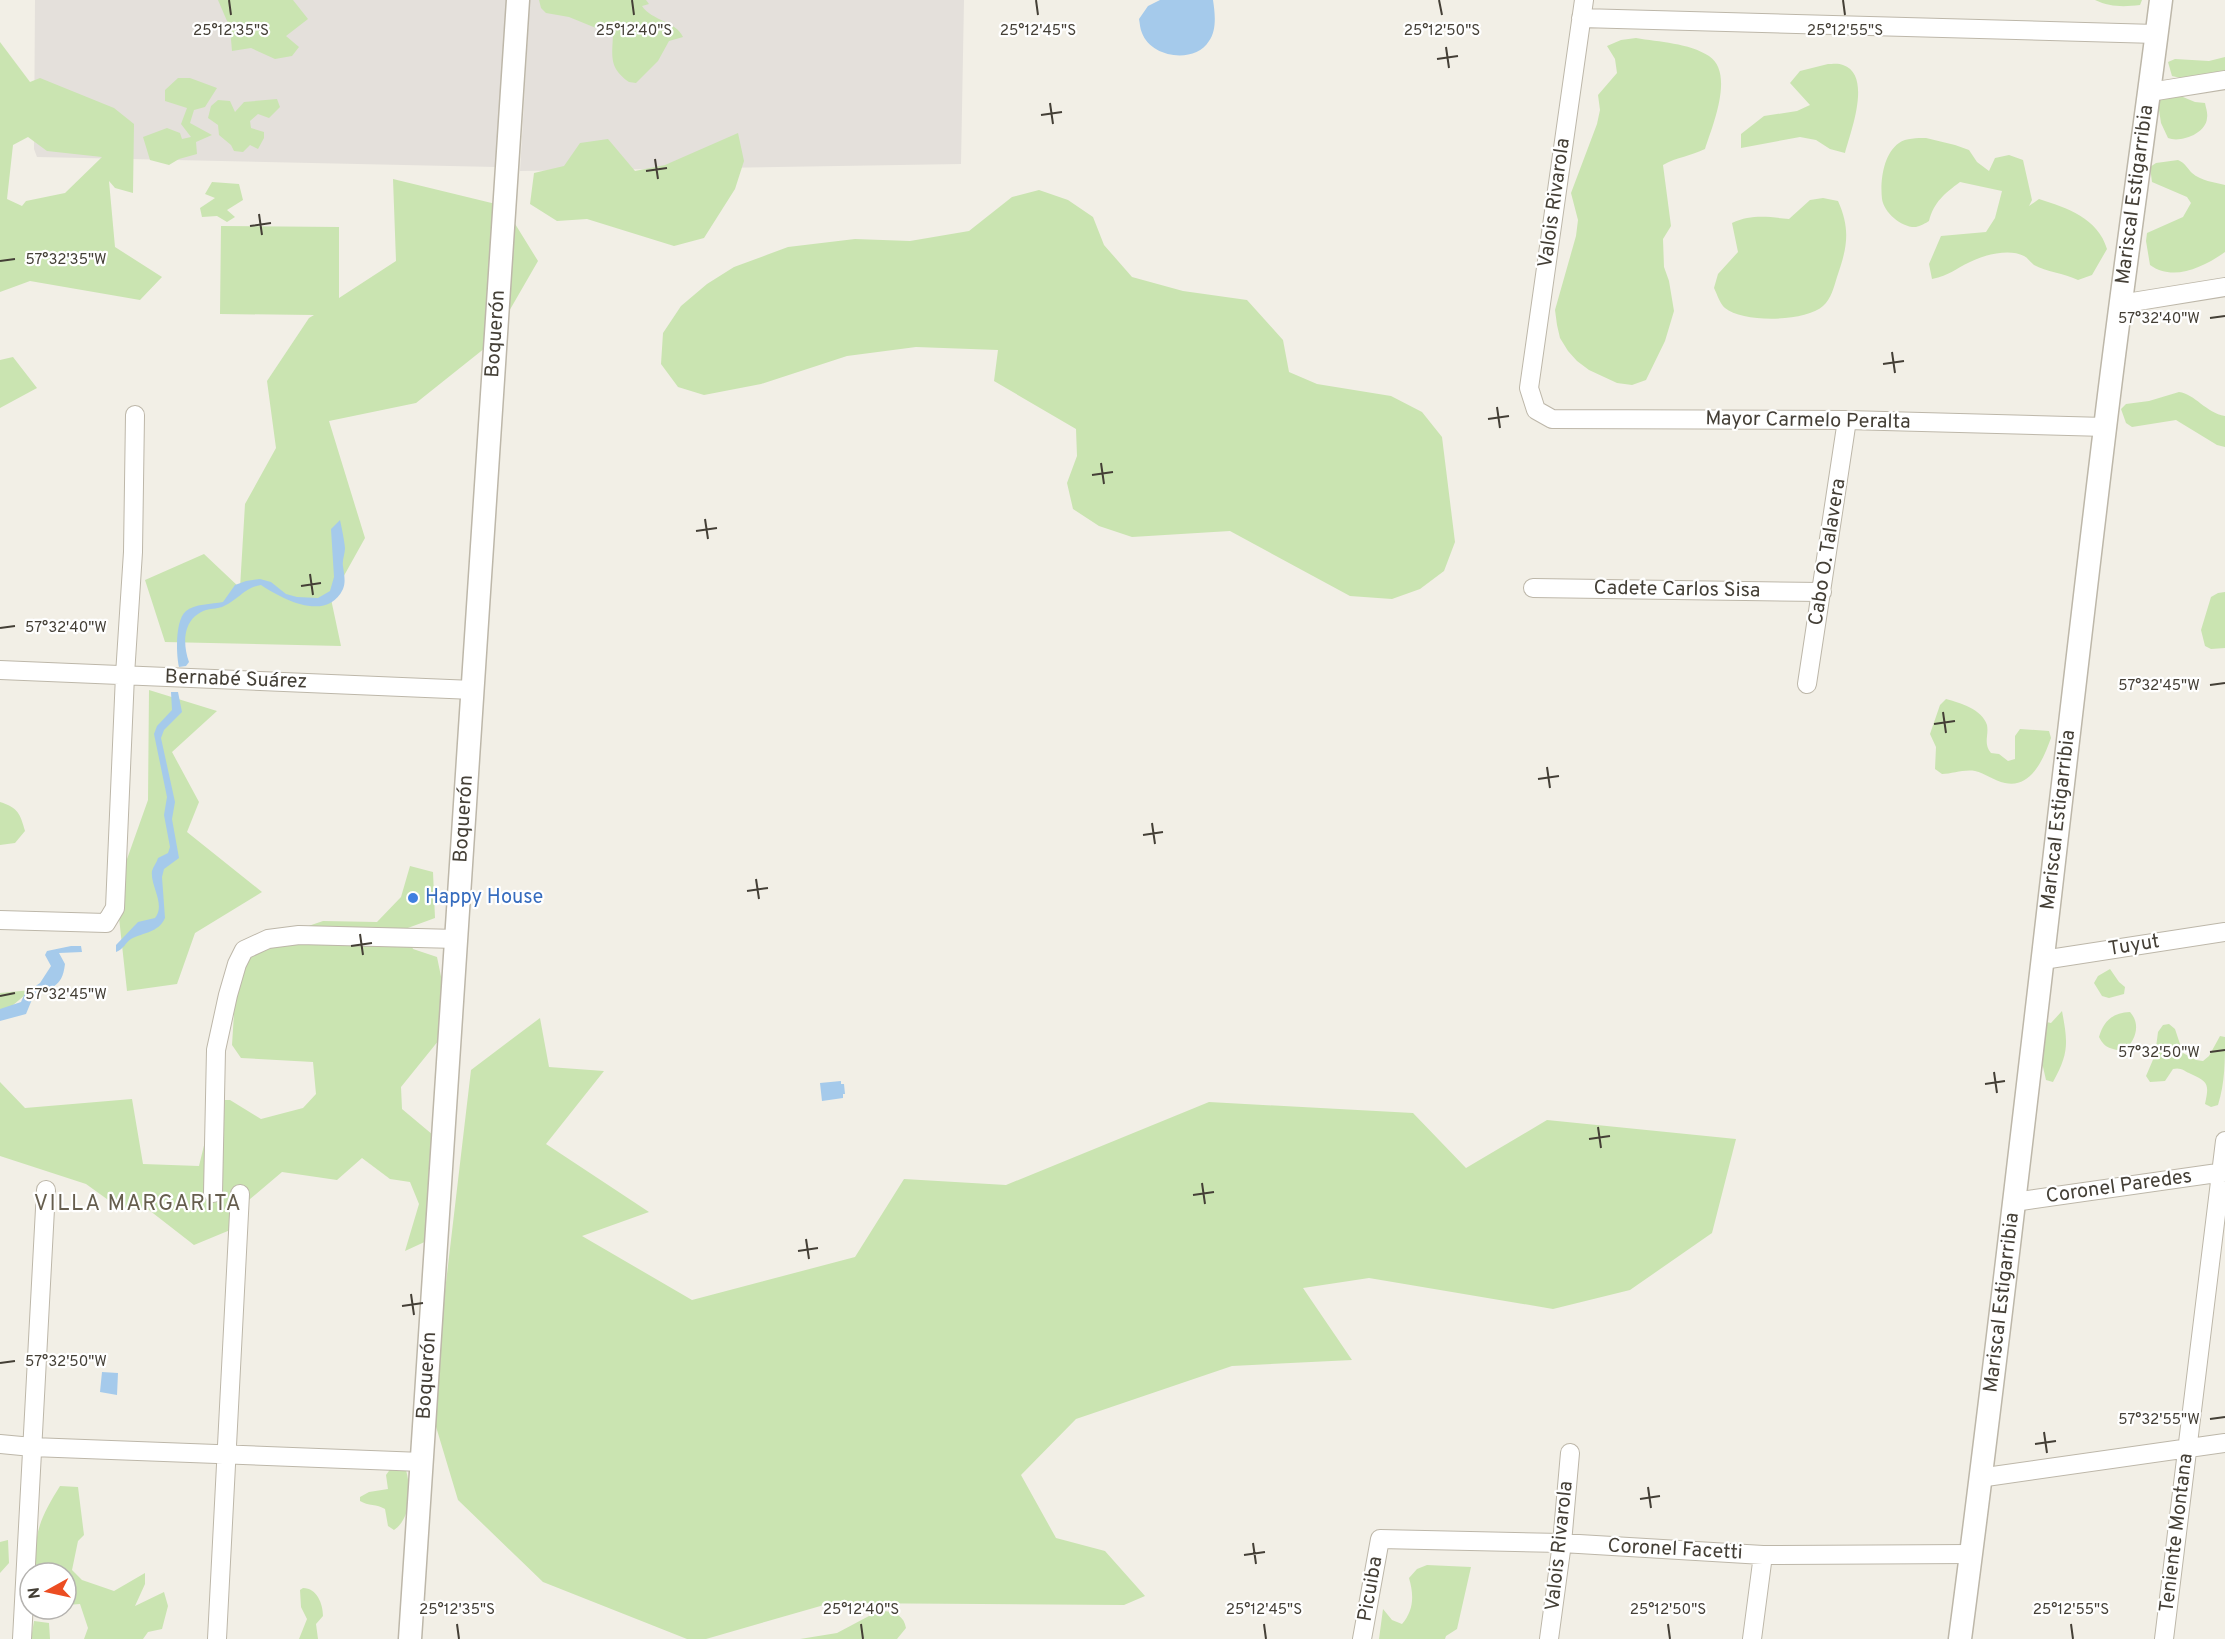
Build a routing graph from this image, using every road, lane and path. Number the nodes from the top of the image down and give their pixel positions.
1 (518, 0) edge
2 (1584, 0) edge
3 (2161, 0) edge
4 (1581, 18) junction
5 (2156, 34) junction
6 (2225, 80) edge
7 (2150, 92) junction
8 (2225, 287) edge
9 (2120, 304) junction
10 (1529, 388) joint
11 (135, 415) dead end
12 (1848, 420) junction
13 (2105, 427) junction
14 (1533, 588) dead end
15 (1822, 592) junction
16 (0, 670) edge
17 (125, 675) junction
18 (1807, 684) dead end
19 (472, 690) junction
20 (0, 920) edge
21 (2225, 932) edge
22 (457, 939) junction
23 (2043, 960) junction
24 (2225, 1141) edge
25 (2223, 1172) edge
26 (46, 1190) dead end
27 (213, 1193) dead end
28 (240, 1194) dead end
29 (2014, 1202) junction
30 (2225, 1443) edge
31 (0, 1444) edge
32 (32, 1447) junction
33 (2188, 1448) junction
34 (1570, 1453) dead end
35 (228, 1454) junction
36 (422, 1461) junction
37 (1980, 1478) junction
38 (1380, 1539) joint
39 (1562, 1544) junction
40 (1971, 1554) junction
41 (1762, 1555) junction
42 (22, 1639) edge
43 (217, 1639) edge
44 (410, 1639) edge
45 (1362, 1639) edge
46 (1549, 1639) edge
47 (1752, 1639) edge
48 (1960, 1639) edge
49 (2163, 1639) edge

1 - 19 street, Boquerón
2 - 4 street, Valois Rivarola
3 - 5 street, Mariscal Estigarribia
4 - 5 street
4 - 10 street, Valois Rivarola
5 - 7 street, Mariscal Estigarribia
6 - 7 street
7 - 9 street, Mariscal Estigarribia
8 - 9 street
9 - 13 street, Mariscal Estigarribia
10 - 12 street, Mayor Carmelo Peralta
11 - 17 street
12 - 13 street, Mayor Carmelo Peralta
12 - 15 street, Cabo O. Talavera
13 - 23 street, Mariscal Estigarribia
14 - 15 street, Cadete Carlos Sisa
15 - 18 street, Cabo O. Talavera
16 - 17 street, Bernabé Suárez
17 - 19 street, Bernabé Suárez
17 - 20 street
19 - 22 street, Boquerón
21 - 23 street, Tuyut
22 - 27 street
22 - 36 street, Boquerón
23 - 29 street, Mariscal Estigarribia
24 - 25 street, Teniente Montana
25 - 29 street, Coronel Paredes
25 - 33 street, Teniente Montana
26 - 32 street
28 - 35 street
29 - 37 street, Mariscal Estigarribia
30 - 33 street
31 - 32 street
32 - 35 street
32 - 42 street
33 - 37 street
33 - 49 street, Teniente Montana
34 - 39 street, Valois Rivarola
35 - 36 street
35 - 43 street
36 - 44 street, Boquerón
37 - 40 street, Mariscal Estigarribia
38 - 39 street, Coronel Facetti
38 - 45 street, Picuiba
39 - 41 street, Coronel Facetti
39 - 46 street, Valois Rivarola
40 - 41 street, Coronel Facetti
40 - 48 street, Mariscal Estigarribia
41 - 47 street

